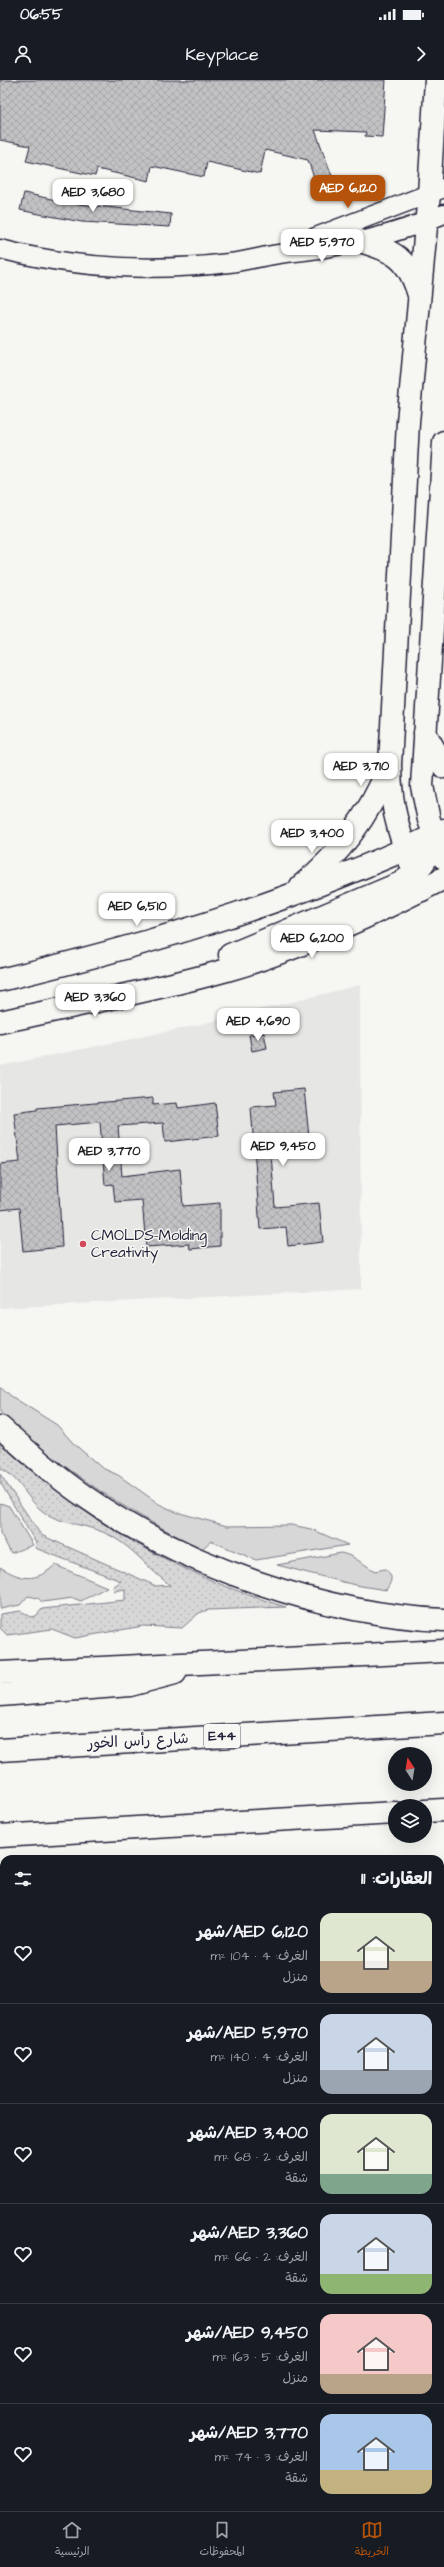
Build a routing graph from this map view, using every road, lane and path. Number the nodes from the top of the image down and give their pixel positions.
1 (436, 80) edge
2 (436, 191) edge
3 (435, 218) edge
4 (357, 240) junction
5 (0, 249) edge
6 (286, 253) junction
7 (420, 299) junction
8 (444, 442) edge
9 (424, 732) junction
10 (390, 764) junction
11 (444, 767) edge
12 (439, 833) edge
13 (397, 853) junction
14 (444, 858) edge
15 (444, 878) edge
16 (412, 882) junction
17 (281, 900) junction
18 (0, 980) edge
19 (0, 1022) edge
20 (0, 1428) edge
21 (444, 1620) edge
22 (444, 1651) edge
23 (190, 1664) junction
24 (0, 1673) edge
25 (0, 1695) edge
26 (444, 1723) edge
27 (0, 1750) edge
28 (444, 1810) edge
29 (432, 1811) edge
30 (388, 1813) edge
31 (0, 1836) edge

1 - 2 main road
2 - 3 main road
2 - 6 street
3 - 4 street
3 - 7 main road
4 - 6 street
4 - 7 main road
5 - 6 street
7 - 10 main road
8 - 9 main road
9 - 11 main road
9 - 12 main road
10 - 13 main road
10 - 17 main road
12 - 13 main road
12 - 14 main road
12 - 16 main road
13 - 16 main road
13 - 17 main road
15 - 16 main road
16 - 19 main road
17 - 18 main road
20 - 21 main road
22 - 23 main road
23 - 24 main road
23 - 25 main road
26 - 27 main road, شارع رأس الخور / E44
28 - 29 main road
30 - 31 main road

